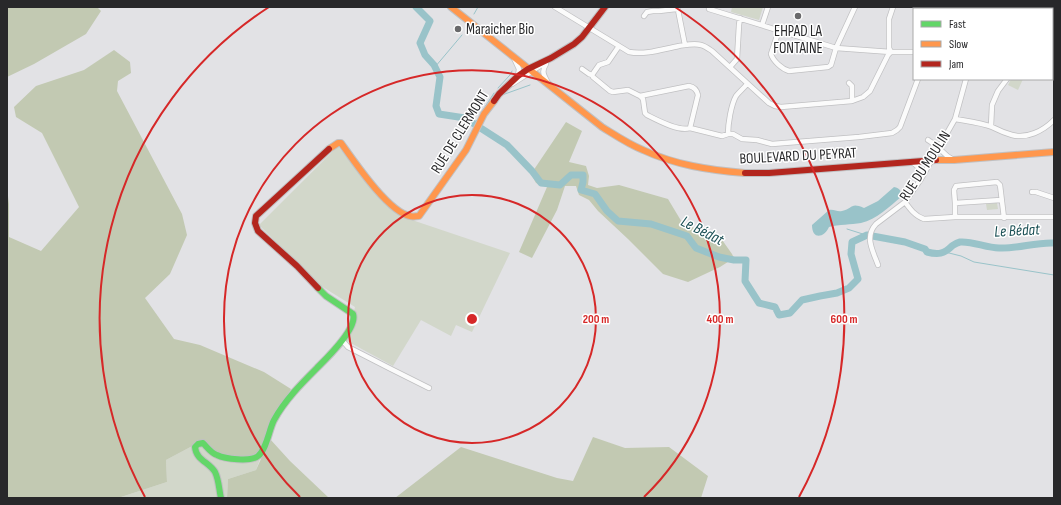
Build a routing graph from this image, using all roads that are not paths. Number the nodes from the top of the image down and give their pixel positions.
1 (451, 7) edge
2 (555, 7) edge
3 (605, 7) edge
4 (710, 7) edge
5 (768, 7) edge
6 (856, 7) edge
7 (893, 7) edge
8 (644, 16) dead end
9 (740, 18) junction
10 (762, 25) junction
11 (590, 28) junction
12 (779, 30) junction
13 (685, 45) junction
14 (619, 46) junction
15 (836, 48) junction
16 (890, 52) junction
17 (913, 52) edge
18 (514, 58) junction
19 (549, 60) junction
20 (730, 67) junction
21 (582, 69) dead end
22 (530, 70) junction
23 (592, 75) junction
24 (518, 76) junction
25 (918, 80) edge
26 (966, 80) edge
27 (1000, 80) edge
28 (1006, 80) edge
29 (850, 83) dead end
30 (747, 84) junction
31 (1002, 84) junction
32 (505, 88) junction
33 (553, 89) junction
34 (640, 96) junction
35 (852, 101) junction
36 (955, 119) junction
37 (1054, 120) edge
38 (991, 126) junction
39 (690, 128) junction
40 (728, 134) junction
41 (928, 140) dead end
42 (939, 147) junction
43 (1054, 152) edge
44 (931, 160) junction
45 (954, 160) junction
46 (912, 162) junction
47 (922, 176) junction
48 (1032, 192) dead end
49 (1054, 198) edge
50 (1002, 200) junction
51 (904, 202) junction
52 (955, 204) junction
53 (1054, 217) edge
54 (955, 218) junction
55 (1004, 218) junction
56 (878, 265) dead end
57 (342, 340) junction
58 (428, 388) dead end
59 (221, 498) edge

1 - 18 street, BOULEVARD DU PEYRAT
2 - 11 street
3 - 11 street
4 - 9 street
5 - 10 street
6 - 15 street
7 - 16 street
8 - 13 street
9 - 10 street
9 - 20 street
10 - 12 street
11 - 14 street
11 - 19 street
12 - 15 street
12 - 15 street
13 - 14 street
13 - 20 street
14 - 23 street
15 - 16 street
16 - 17 street
16 - 35 street
18 - 22 street, BOULEVARD DU PEYRAT
18 - 24 street
19 - 22 street
19 - 33 street
20 - 30 street
21 - 23 street
22 - 24 street, RUE DE CLERMONT
22 - 32 street
22 - 33 street, BOULEVARD DU PEYRAT
23 - 34 street
24 - 32 street, RUE DE CLERMONT
25 - 40 street
26 - 36 street, RUE DU MOULIN
27 - 31 street
28 - 31 street
29 - 35 street
30 - 35 street
30 - 40 street
31 - 38 street
32 - 57 street, RUE DE CLERMONT
33 - 46 street, BOULEVARD DU PEYRAT
34 - 39 street
34 - 39 street
36 - 38 street
36 - 42 street, RUE DU MOULIN
37 - 38 street
39 - 40 street
41 - 42 street
42 - 44 street, RUE DU MOULIN
42 - 45 street
43 - 45 street, BOULEVARD DU PEYRAT
44 - 45 street, BOULEVARD DU PEYRAT
44 - 46 street, BOULEVARD DU PEYRAT
44 - 47 street, RUE DU MOULIN
46 - 47 street
47 - 51 street, RUE DU MOULIN
48 - 49 street
50 - 52 street
50 - 52 street
50 - 55 street
51 - 54 street
51 - 56 street, RUE DU MOULIN
52 - 54 street
53 - 55 street
54 - 55 street
57 - 58 street
57 - 59 street

